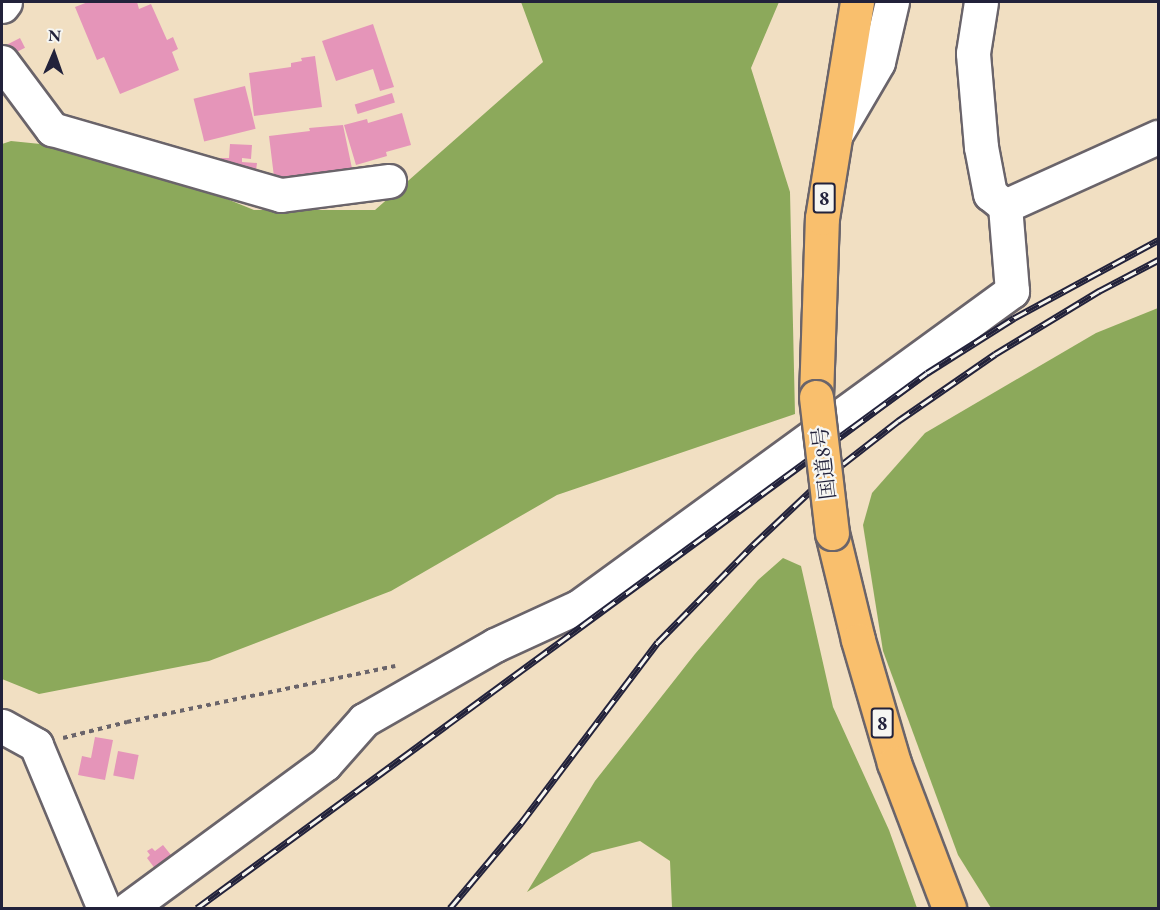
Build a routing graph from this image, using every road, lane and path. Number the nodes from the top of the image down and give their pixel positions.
1 (5, 2) edge
2 (857, 2) edge
3 (892, 2) edge
4 (981, 2) edge
5 (2, 6) edge
6 (2, 62) edge
7 (1158, 137) edge
8 (832, 140) junction
9 (389, 181) dead end
10 (1005, 206) junction
11 (403, 664) dead end
12 (2, 726) edge
13 (36, 745) junction
14 (104, 909) edge
15 (129, 909) edge
16 (949, 909) edge

1 - 5 street
2 - 8 highway, 国道8号 / 8
3 - 8 street
4 - 10 street
6 - 9 street
7 - 10 street
8 - 16 highway, 国道8号 / 8, bridge
10 - 15 street
11 - 13 path
12 - 13 street
13 - 14 street

